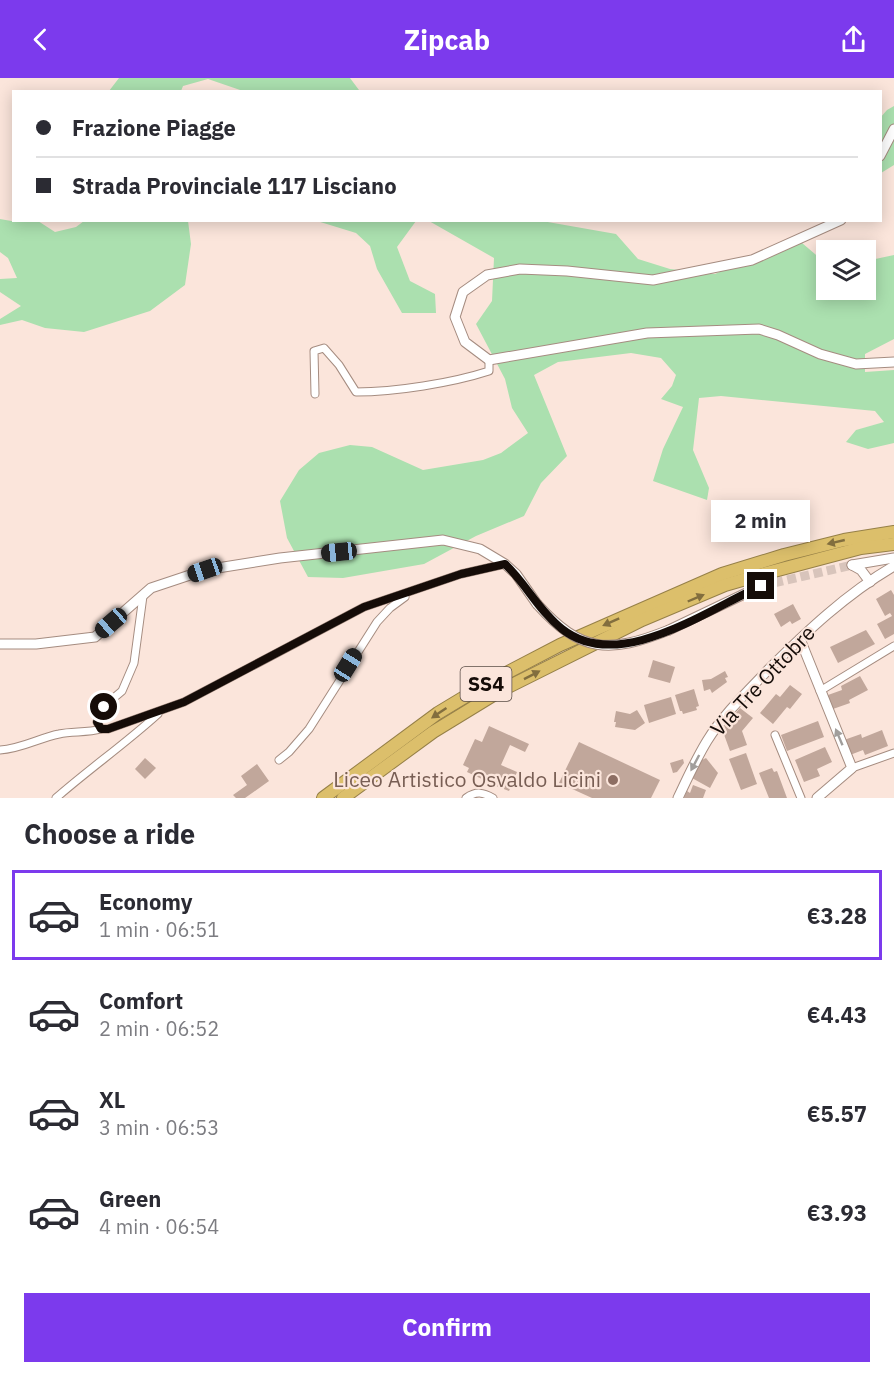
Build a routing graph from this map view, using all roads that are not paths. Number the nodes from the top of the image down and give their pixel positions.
1 (894, 129) edge
2 (882, 152) edge
3 (837, 222) edge
4 (489, 360) junction
5 (894, 362) edge
6 (315, 394) dead end
7 (894, 532) edge
8 (894, 544) edge
9 (894, 558) edge
10 (869, 562) junction
11 (505, 564) junction
12 (894, 566) edge
13 (879, 575) junction
14 (870, 582) junction
15 (429, 585) junction
16 (761, 586) tunnel mouth
17 (143, 596) junction
18 (800, 639) junction
19 (0, 644) edge
20 (894, 646) edge
21 (820, 691) junction
22 (162, 710) junction
23 (101, 729) junction
24 (775, 735) dead end
25 (0, 750) edge
26 (894, 753) edge
27 (279, 760) dead end
28 (852, 768) junction
29 (59, 797) edge
30 (323, 798) edge
31 (343, 798) edge
32 (466, 798) edge
33 (493, 798) edge
34 (678, 798) edge
35 (801, 798) edge
36 (817, 798) edge

1 - 2 street
3 - 4 street
4 - 5 street
4 - 6 street
7 -> 30 highway, SS4
31 -> 8 highway, SS4
9 - 10 street
10 - 13 street
10 - 14 street
11 - 15 street
11 - 16 street, bridge
11 - 17 street
12 - 13 street, Via Tre Ottobre
13 - 14 street, Via Tre Ottobre
14 - 18 street, Via Tre Ottobre
15 - 22 street
15 - 27 street
17 - 19 street
17 - 23 street
18 - 21 street
18 -> 34 street, Via Tre Ottobre
20 - 21 street
28 -> 21 street
22 - 23 street
22 - 29 street
23 - 25 street
24 - 35 street
26 - 28 street
28 - 36 street
32 - 33 street

